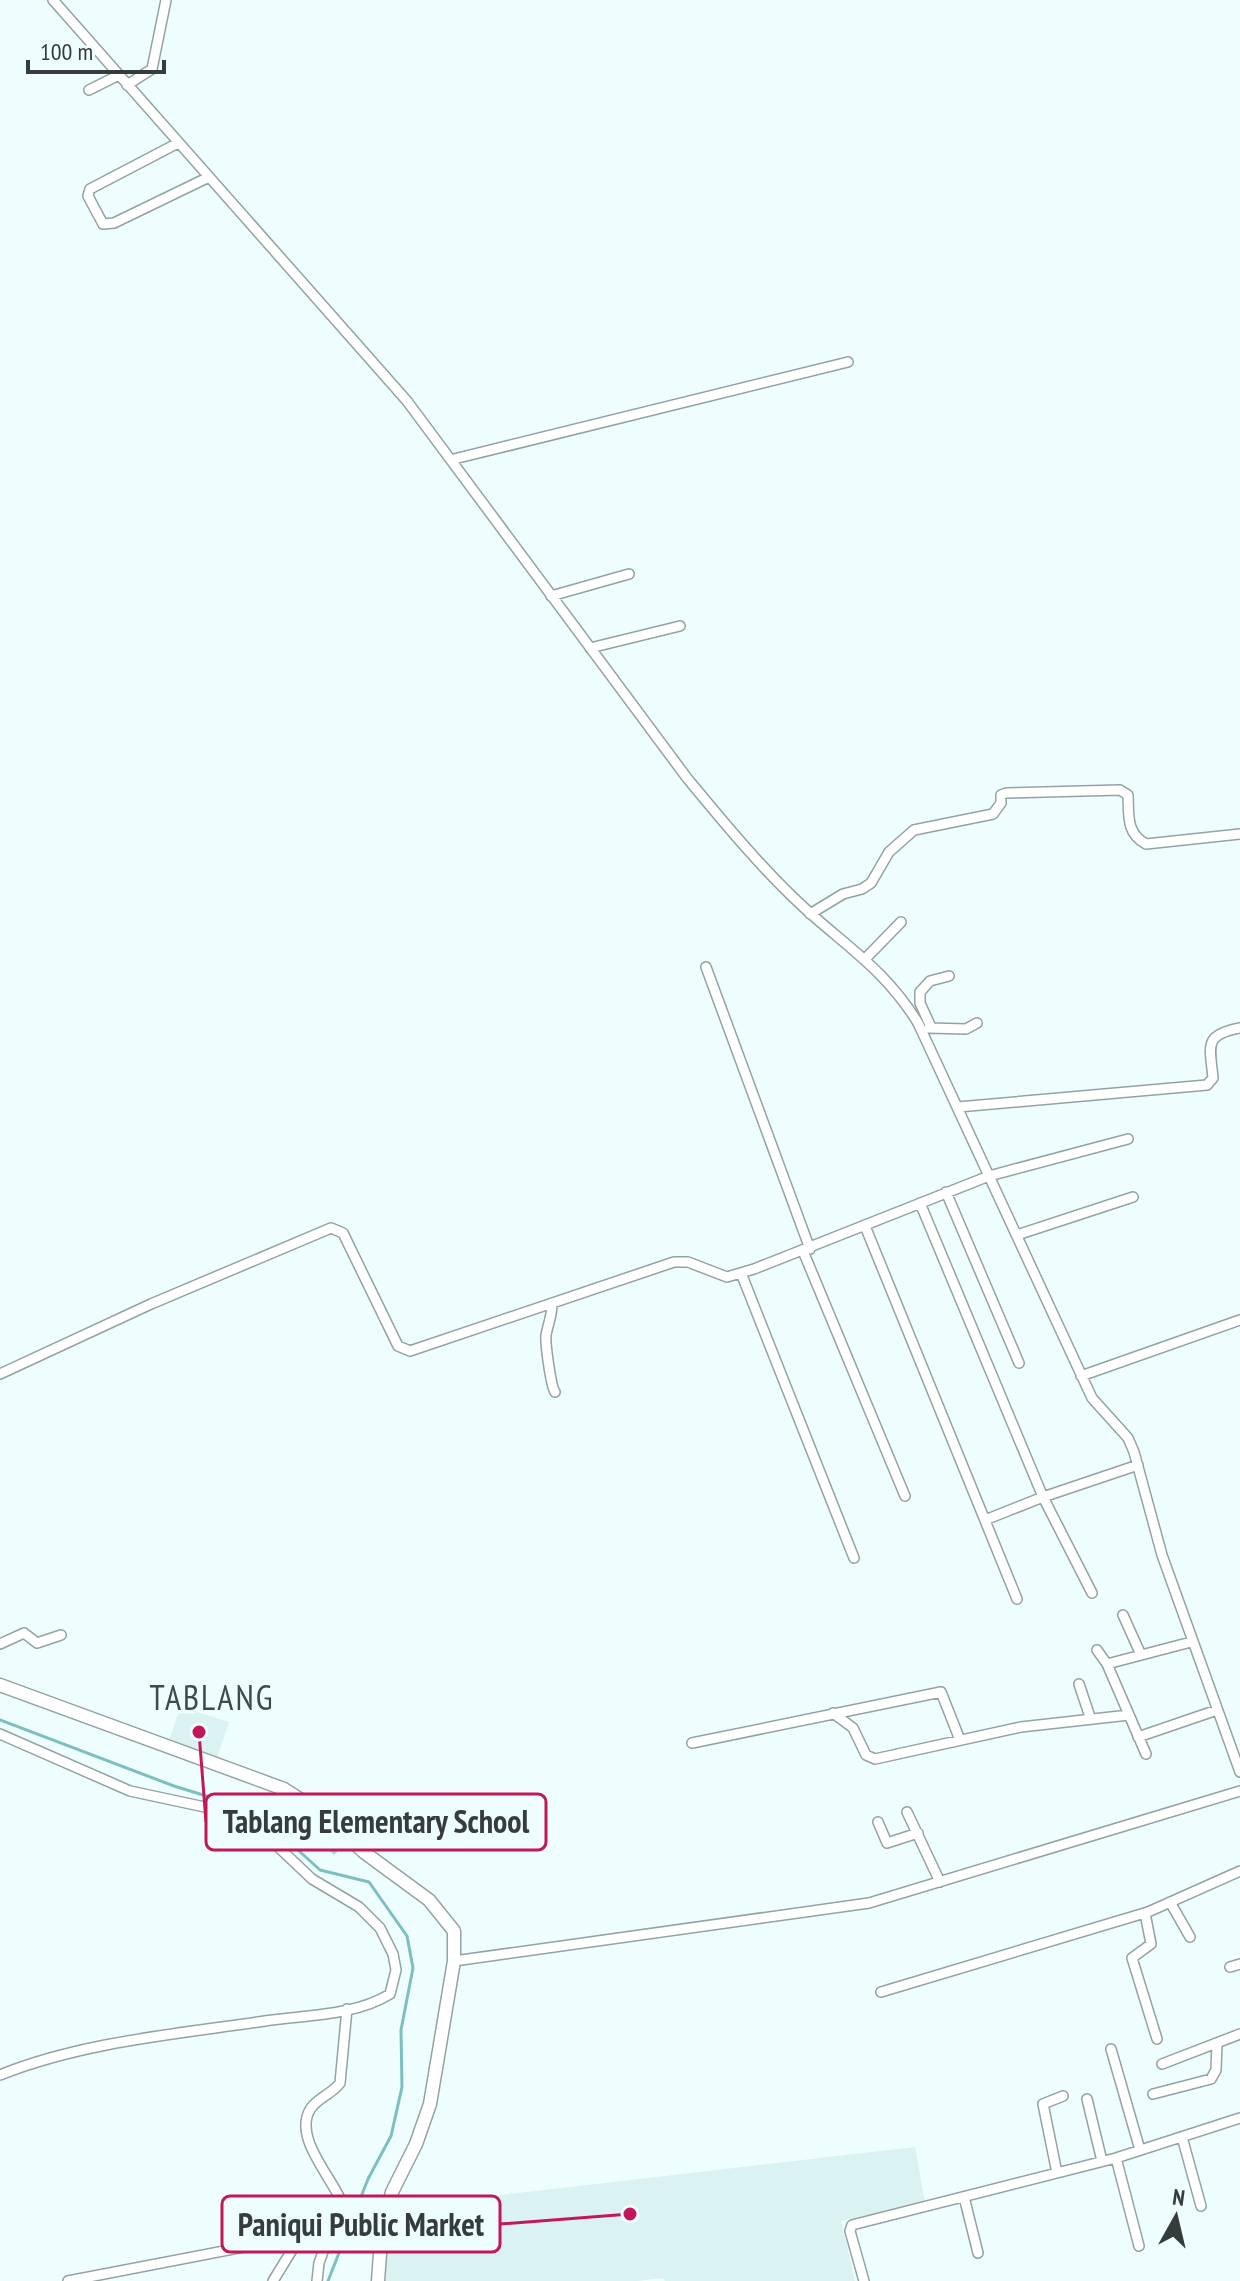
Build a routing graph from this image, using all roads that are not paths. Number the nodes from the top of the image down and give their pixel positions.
1 (53, 0) edge
2 (166, 0) edge
3 (119, 75) junction
4 (127, 85) junction
5 (89, 90) dead end
6 (178, 143) junction
7 (209, 177) junction
8 (848, 362) dead end
9 (454, 459) junction
10 (629, 574) dead end
11 (551, 596) junction
12 (680, 626) dead end
13 (590, 648) junction
14 (1240, 834) edge
15 (810, 914) junction
16 (901, 922) dead end
17 (866, 958) junction
18 (706, 967) dead end
19 (949, 976) dead end
20 (977, 1023) dead end
21 (1240, 1028) edge
22 (927, 1030) junction
23 (958, 1107) junction
24 (1128, 1139) dead end
25 (989, 1176) junction
26 (946, 1192) junction
27 (1133, 1197) dead end
28 (920, 1203) junction
29 (865, 1226) junction
30 (1017, 1235) junction
31 (807, 1250) junction
32 (741, 1273) junction
33 (552, 1304) junction
34 (1240, 1320) edge
35 (1019, 1363) dead end
36 (0, 1374) edge
37 (1081, 1376) junction
38 (555, 1392) dead end
39 (1138, 1465) junction
40 (905, 1496) dead end
41 (1043, 1497) junction
42 (985, 1520) junction
43 (854, 1558) dead end
44 (1092, 1593) dead end
45 (1017, 1599) dead end
46 (1123, 1615) dead end
47 (61, 1635) dead end
48 (1191, 1642) junction
49 (0, 1644) edge
50 (1097, 1650) dead end
51 (1141, 1655) junction
52 (1107, 1664) junction
53 (1079, 1684) dead end
54 (0, 1685) edge
55 (1217, 1710) junction
56 (833, 1713) junction
57 (1129, 1715) junction
58 (1090, 1717) junction
59 (0, 1734) edge
60 (1138, 1737) junction
61 (960, 1740) junction
62 (692, 1743) dead end
63 (1146, 1754) dead end
64 (1240, 1772) edge
65 (1240, 1791) edge
66 (907, 1812) dead end
67 (878, 1822) dead end
68 (918, 1833) junction
69 (1240, 1871) edge
70 (940, 1882) junction
71 (1170, 1902) junction
72 (1145, 1913) junction
73 (1190, 1937) dead end
74 (454, 1961) junction
75 (881, 1992) dead end
76 (347, 2009) junction
77 (1240, 2034) edge
78 (1157, 2039) dead end
79 (1217, 2043) junction
80 (1111, 2049) dead end
81 (1162, 2064) dead end
82 (0, 2075) edge
83 (1153, 2094) dead end
84 (1063, 2096) dead end
85 (1087, 2099) dead end
86 (1240, 2118) edge
87 (1182, 2137) junction
88 (1140, 2150) junction
89 (1116, 2158) junction
90 (1102, 2161) junction
91 (1057, 2173) junction
92 (964, 2197) junction
93 (1201, 2206) dead end
94 (1139, 2246) dead end
95 (978, 2253) dead end
96 (68, 2281) edge
97 (273, 2281) edge
98 (317, 2281) edge
99 (378, 2281) edge
100 (864, 2281) edge

1 - 3 street
2 - 4 street
3 - 4 street
3 - 5 street
4 - 6 street
6 - 7 street
6 - 7 street
7 - 9 street
8 - 9 street
9 - 11 street
10 - 11 street
11 - 13 street
12 - 13 street
13 - 15 street
14 - 15 street
15 - 17 street
16 - 17 street
17 - 22 street
18 - 31 street
19 - 22 street
20 - 22 street
21 - 23 street
22 - 23 street
23 - 25 street
24 - 25 street
25 - 26 street
25 - 30 street
26 - 28 street
26 - 35 street
27 - 30 street
28 - 29 street
28 - 41 street
29 - 31 street
29 - 42 street
30 - 37 street
31 - 32 street
31 - 40 street
32 - 33 street
32 - 43 street
33 - 36 street
33 - 38 street
34 - 37 street
37 - 39 street
39 - 41 street
39 - 48 street
41 - 42 street
41 - 44 street
42 - 45 street
46 - 51 street
47 - 49 street
48 - 51 street
48 - 55 street
50 - 52 street
51 - 52 street
52 - 57 street
53 - 58 street
54 - 74 street
55 - 60 street
55 - 64 street
56 - 61 street
56 - 61 street
56 - 62 street
57 - 58 street
57 - 60 street
58 - 61 street
59 - 76 street
60 - 63 street
65 - 70 street
66 - 68 street
67 - 68 street
68 - 70 street
69 - 71 street
70 - 74 street
71 - 72 street
71 - 73 street
72 - 75 street
72 - 78 street
74 - 99 street
76 - 82 street
76 - 98 street
77 - 79 street
79 - 81 street
79 - 83 street
80 - 88 street
84 - 91 street
85 - 90 street
86 - 87 street
87 - 88 street
87 - 93 street
88 - 89 street
89 - 90 street
89 - 94 street
90 - 91 street
91 - 92 street
92 - 95 street
92 - 100 street
96 - 97 street

